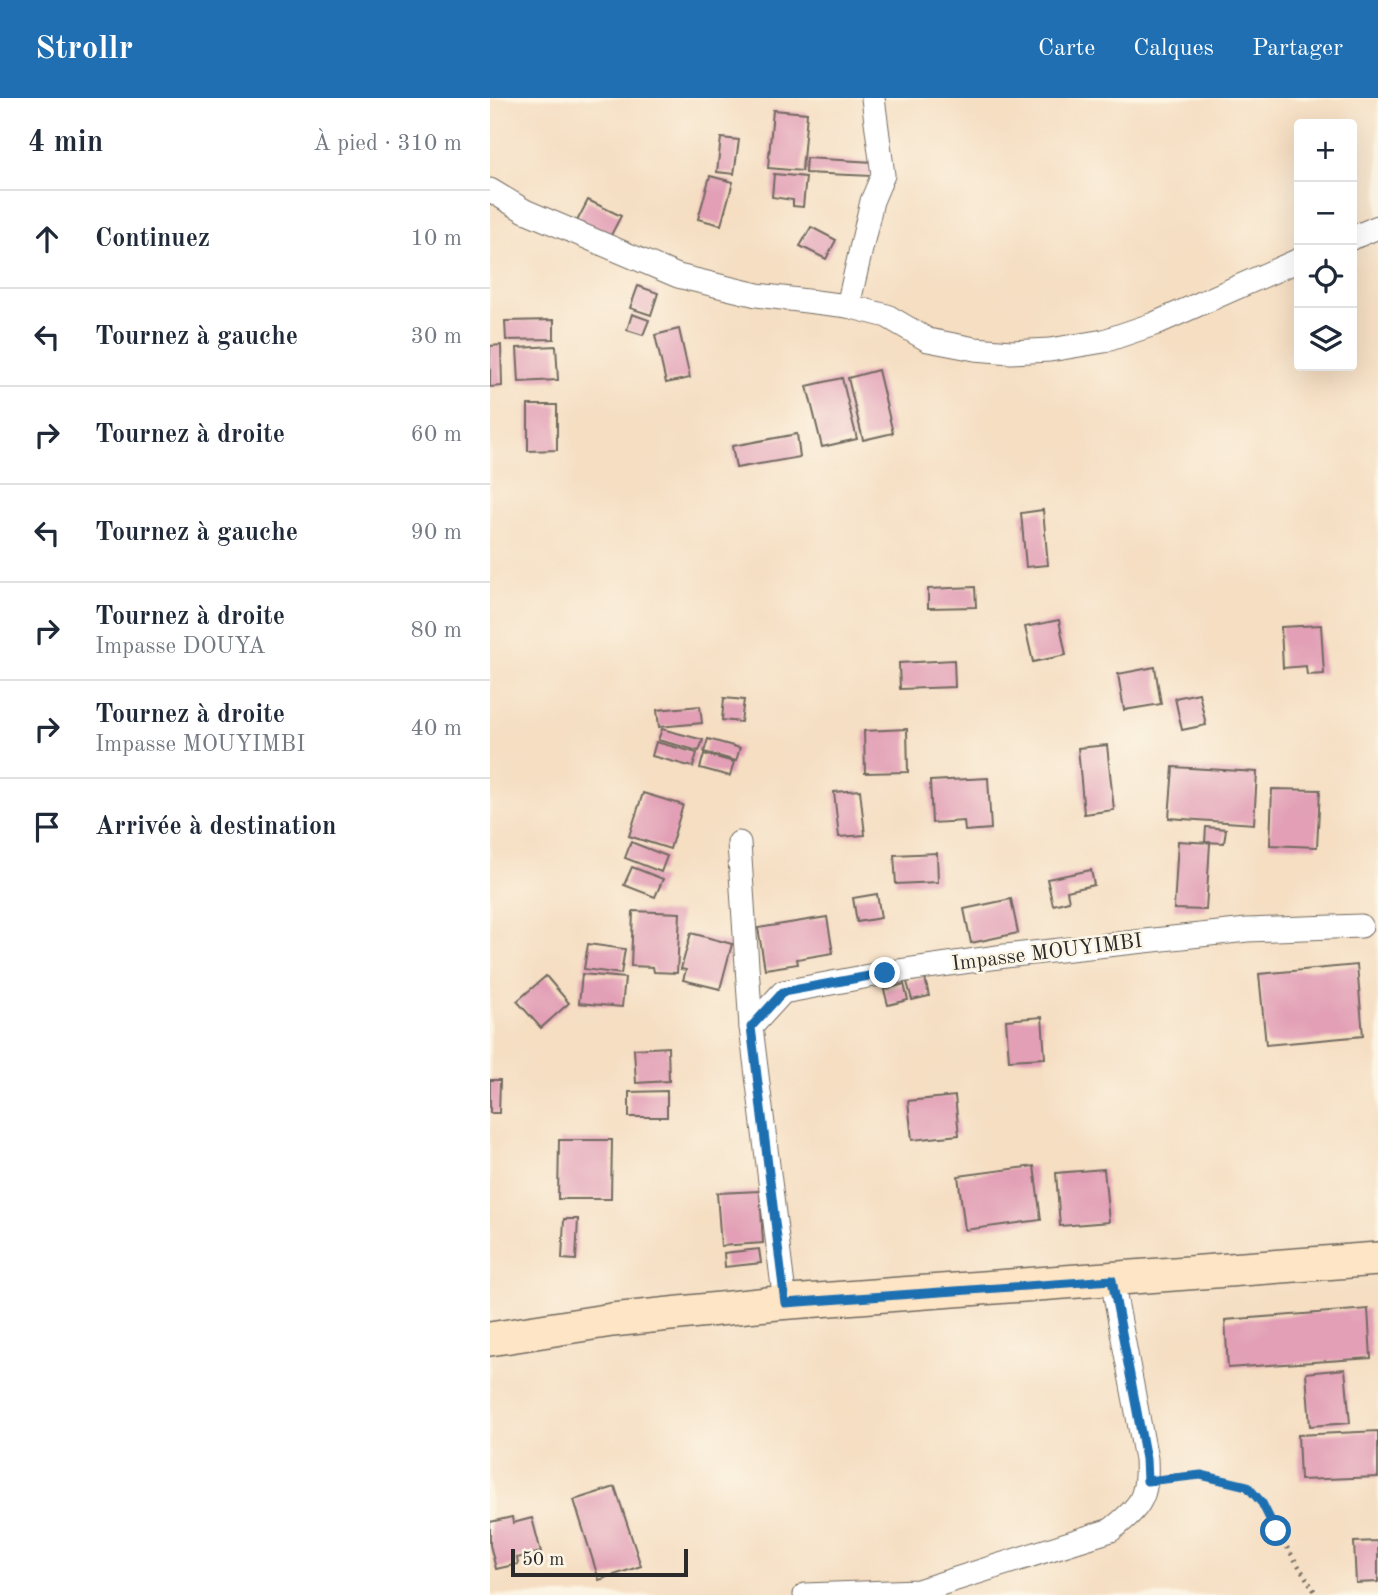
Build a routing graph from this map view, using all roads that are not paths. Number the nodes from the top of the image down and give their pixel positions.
1 (873, 98) edge
2 (490, 190) edge
3 (1378, 227) edge
4 (1357, 236) edge
5 (1294, 262) edge
6 (848, 306) junction
7 (739, 843) dead end
8 (1361, 926) dead end
9 (751, 1027) junction
10 (1378, 1259) edge
11 (1112, 1280) junction
12 (785, 1303) junction
13 (490, 1339) edge
14 (918, 1593) edge
15 (805, 1595) edge

1 - 6 street
2 - 6 street
3 - 4 street
5 - 6 street
7 - 9 street
8 - 9 street, Impasse MOUYIMBI
9 - 12 street
10 - 11 street
11 - 12 street
11 - 14 street
12 - 13 street
14 - 15 street

